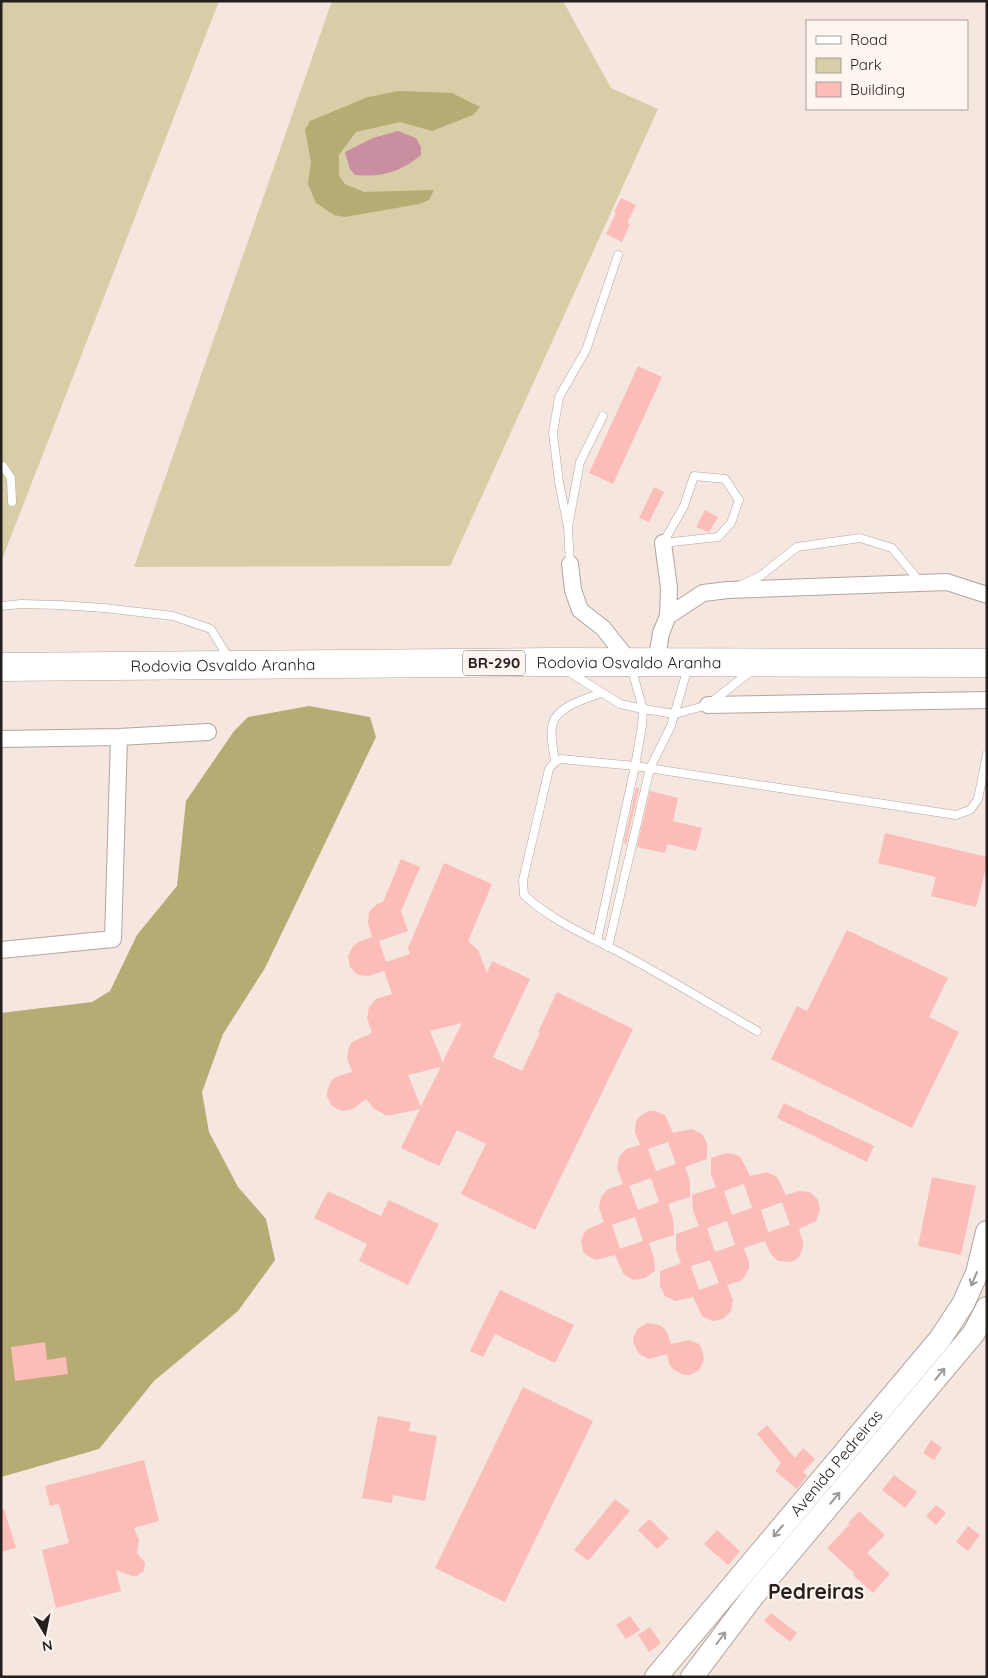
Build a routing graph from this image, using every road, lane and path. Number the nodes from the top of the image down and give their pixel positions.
1 (618, 256) dead end
2 (603, 416) dead end
3 (1, 466) edge
4 (12, 502) dead end
5 (568, 527) junction
6 (663, 543) junction
7 (570, 564) joint
8 (921, 583) junction
9 (728, 590) junction
10 (987, 595) edge
11 (1, 606) edge
12 (668, 616) junction
13 (553, 662) junction
14 (643, 663) junction
15 (690, 663) junction
16 (760, 663) junction
17 (987, 663) edge
18 (232, 665) junction
19 (1, 667) edge
20 (601, 693) junction
21 (987, 700) edge
22 (708, 705) junction
23 (643, 710) junction
24 (675, 714) junction
25 (208, 732) dead end
26 (120, 737) junction
27 (1, 739) edge
28 (987, 754) edge
29 (555, 762) junction
30 (635, 766) junction
31 (650, 768) junction
32 (597, 941) junction
33 (608, 946) junction
34 (1, 950) edge
35 (757, 1031) dead end
36 (987, 1232) edge
37 (963, 1304) junction
38 (986, 1309) edge
39 (842, 1455) junction
40 (859, 1469) junction
41 (683, 1646) junction
42 (698, 1669) edge
43 (656, 1677) edge

1 - 5 lane
2 - 5 lane
3 - 4 lane
5 - 7 lane
6 - 6 lane
6 - 12 street
7 - 14 street
8 - 9 street
8 - 9 lane
8 - 10 street
9 - 12 street
11 - 18 lane
12 - 14 street
13 - 14 highway, Rodovia Osvaldo Aranha / BR-290
13 - 18 highway, Rodovia Osvaldo Aranha / BR-290
13 - 20 lane
14 - 15 highway, Rodovia Osvaldo Aranha / BR-290
14 - 23 lane
15 - 16 highway, Rodovia Osvaldo Aranha / BR-290
15 - 24 lane
16 - 17 highway, Rodovia Osvaldo Aranha / BR-290
16 - 22 lane
18 - 19 highway, Rodovia Osvaldo Aranha / BR-290
20 - 23 lane
20 - 29 lane
21 - 22 street
22 - 24 lane
23 - 24 lane
23 - 30 lane
24 - 31 lane
25 - 26 street
26 - 27 street
26 - 34 street
28 - 31 lane
29 - 30 lane
29 - 32 lane
30 - 31 lane
30 - 32 lane
31 - 33 lane
32 - 33 lane
33 - 35 lane
36 -> 37 main road, Avenida Pedreiras
37 - 38 main road
37 - 39 main road, Avenida Pedreiras
40 -> 38 main road, Avenida Pedreiras
39 - 40 main road
39 -> 41 main road, Avenida Pedreiras
42 -> 40 main road, Avenida Pedreiras
41 - 42 main road
41 - 43 main road, Avenida Pedreiras

